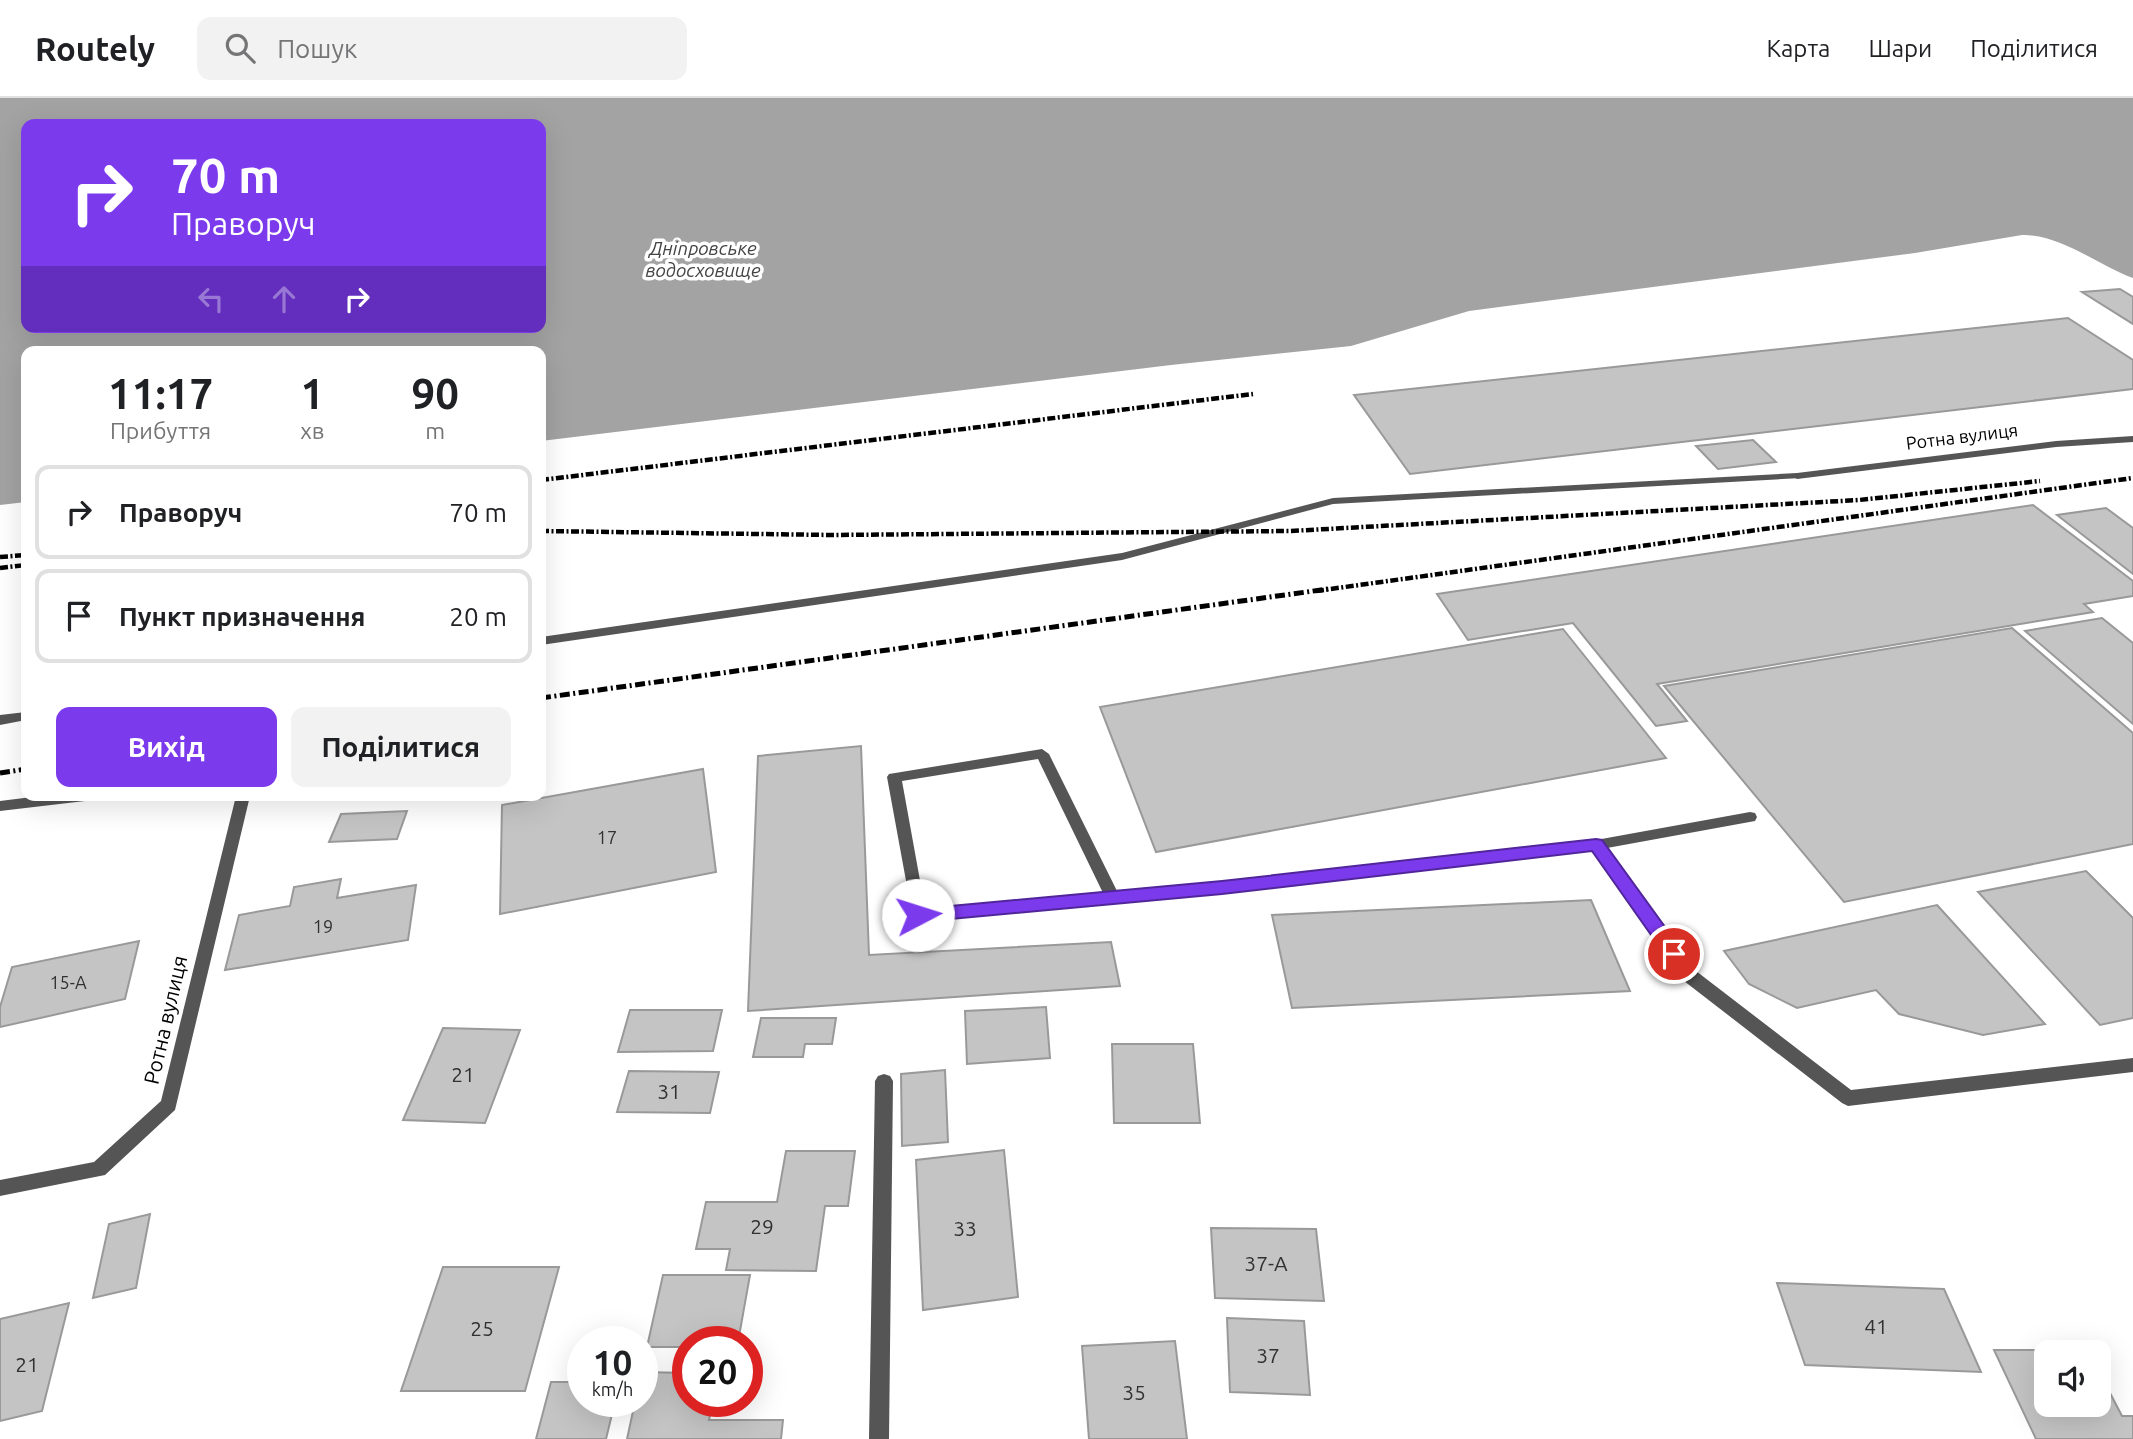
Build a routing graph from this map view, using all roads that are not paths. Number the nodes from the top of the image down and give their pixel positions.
1 (2133, 439) edge
2 (546, 640) edge
3 (21, 717) edge
4 (0, 720) edge
5 (42, 801) edge
6 (242, 801) edge
7 (0, 806) edge
8 (1750, 817) dead end
9 (1596, 845) junction
10 (1113, 898) junction
11 (2133, 1065) edge
12 (884, 1081) dead end
13 (0, 1188) edge
14 (880, 1439) edge

1 - 2 street, Ротна вулиця
3 - 4 street
5 - 7 street
6 - 13 street, Ротна вулиця
8 - 9 street
9 - 10 street
9 - 11 street
10 - 10 street
12 - 14 street

